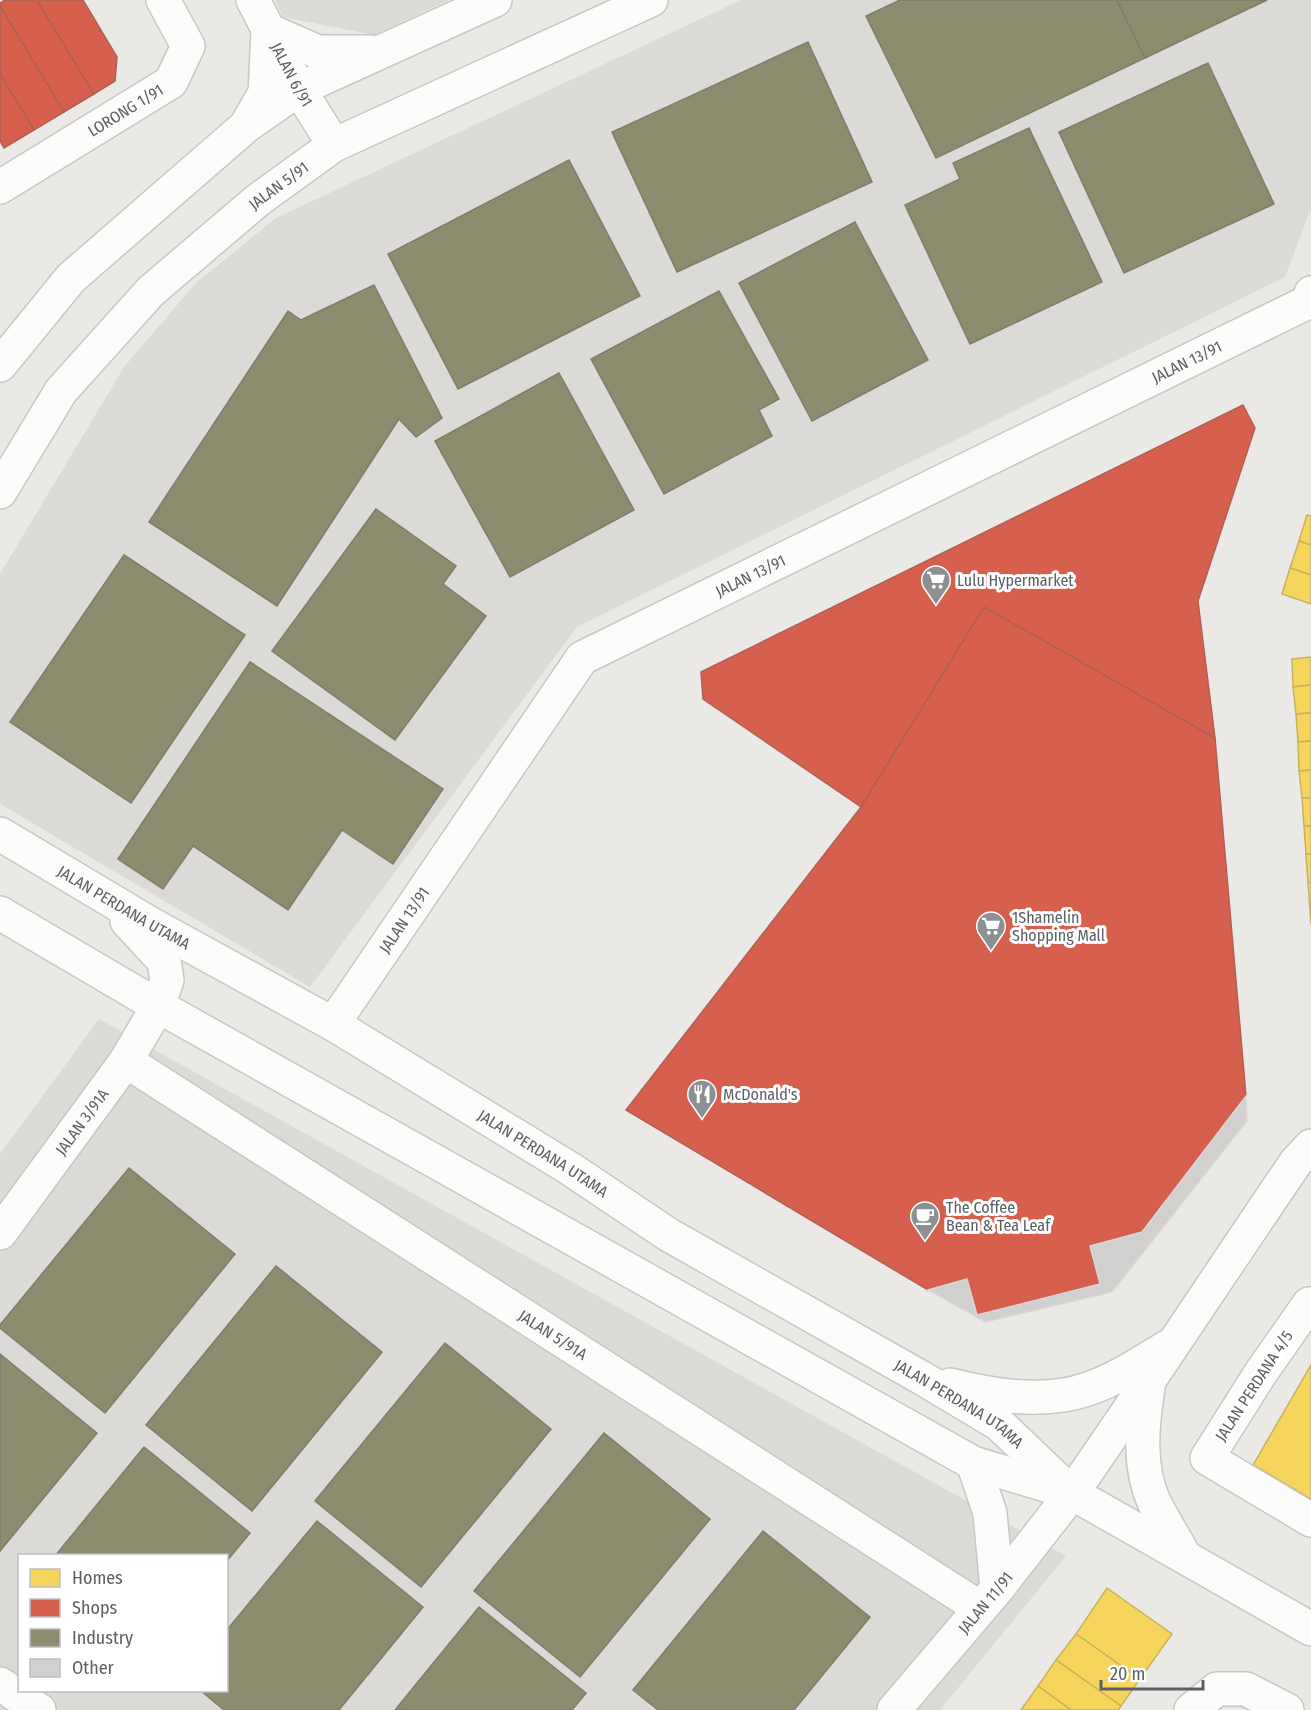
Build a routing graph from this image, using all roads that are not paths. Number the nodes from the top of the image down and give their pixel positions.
1 (163, 0) edge
2 (254, 0) edge
3 (495, 0) edge
4 (651, 0) edge
5 (268, 30) junction
6 (382, 52) junction
7 (299, 89) junction
8 (246, 126) junction
9 (333, 146) junction
10 (0, 187) edge
11 (1311, 293) edge
12 (0, 365) edge
13 (0, 492) edge
14 (0, 834) edge
15 (104, 895) junction
16 (0, 913) edge
17 (158, 1006) junction
18 (333, 1024) junction
19 (126, 1061) junction
20 (1311, 1146) edge
21 (0, 1233) edge
22 (1310, 1305) edge
23 (1173, 1343) junction
24 (922, 1378) junction
25 (1148, 1383) junction
26 (973, 1463) junction
27 (1072, 1493) junction
28 (1311, 1520) edge
29 (1184, 1555) junction
30 (989, 1598) junction
31 (1311, 1629) edge
32 (0, 1684) edge
33 (39, 1710) edge
34 (894, 1710) edge
35 (1191, 1710) edge
36 (1287, 1710) edge

1 - 10 street, LORONG 1/91
2 - 5 street, JALAN 6/91
3 - 6 street
4 - 9 street, JALAN 5/91
5 - 6 street
5 - 7 street, JALAN 6/91
5 - 8 street
6 - 7 street
7 - 8 street
7 - 9 street, JALAN 6/91
8 - 12 street
9 - 13 street, JALAN 5/91
11 - 18 street, JALAN 13/91
14 - 15 street, JALAN PERDANA UTAMA
15 - 17 street, JALAN 3/91A
15 - 18 street, JALAN PERDANA UTAMA
16 - 17 street, JALAN PERDANA UTAMA
17 - 19 street, JALAN 3/91A
17 - 26 street, JALAN PERDANA UTAMA
18 - 24 street, JALAN PERDANA UTAMA
19 - 21 street, JALAN 3/91A
19 - 30 street, JALAN 5/91A
20 - 23 street
22 - 28 street, JALAN PERDANA 4/5
23 - 24 street
23 - 25 street
24 - 27 street, JALAN PERDANA UTAMA
25 - 27 street
25 - 29 street
26 - 27 street, JALAN PERDANA UTAMA
26 - 30 street
27 - 29 street, JALAN PERDANA UTAMA
27 - 30 street, JALAN 11/91
29 - 31 street, JALAN PERDANA UTAMA
30 - 34 street, JALAN 11/91
32 - 33 street
35 - 36 street

